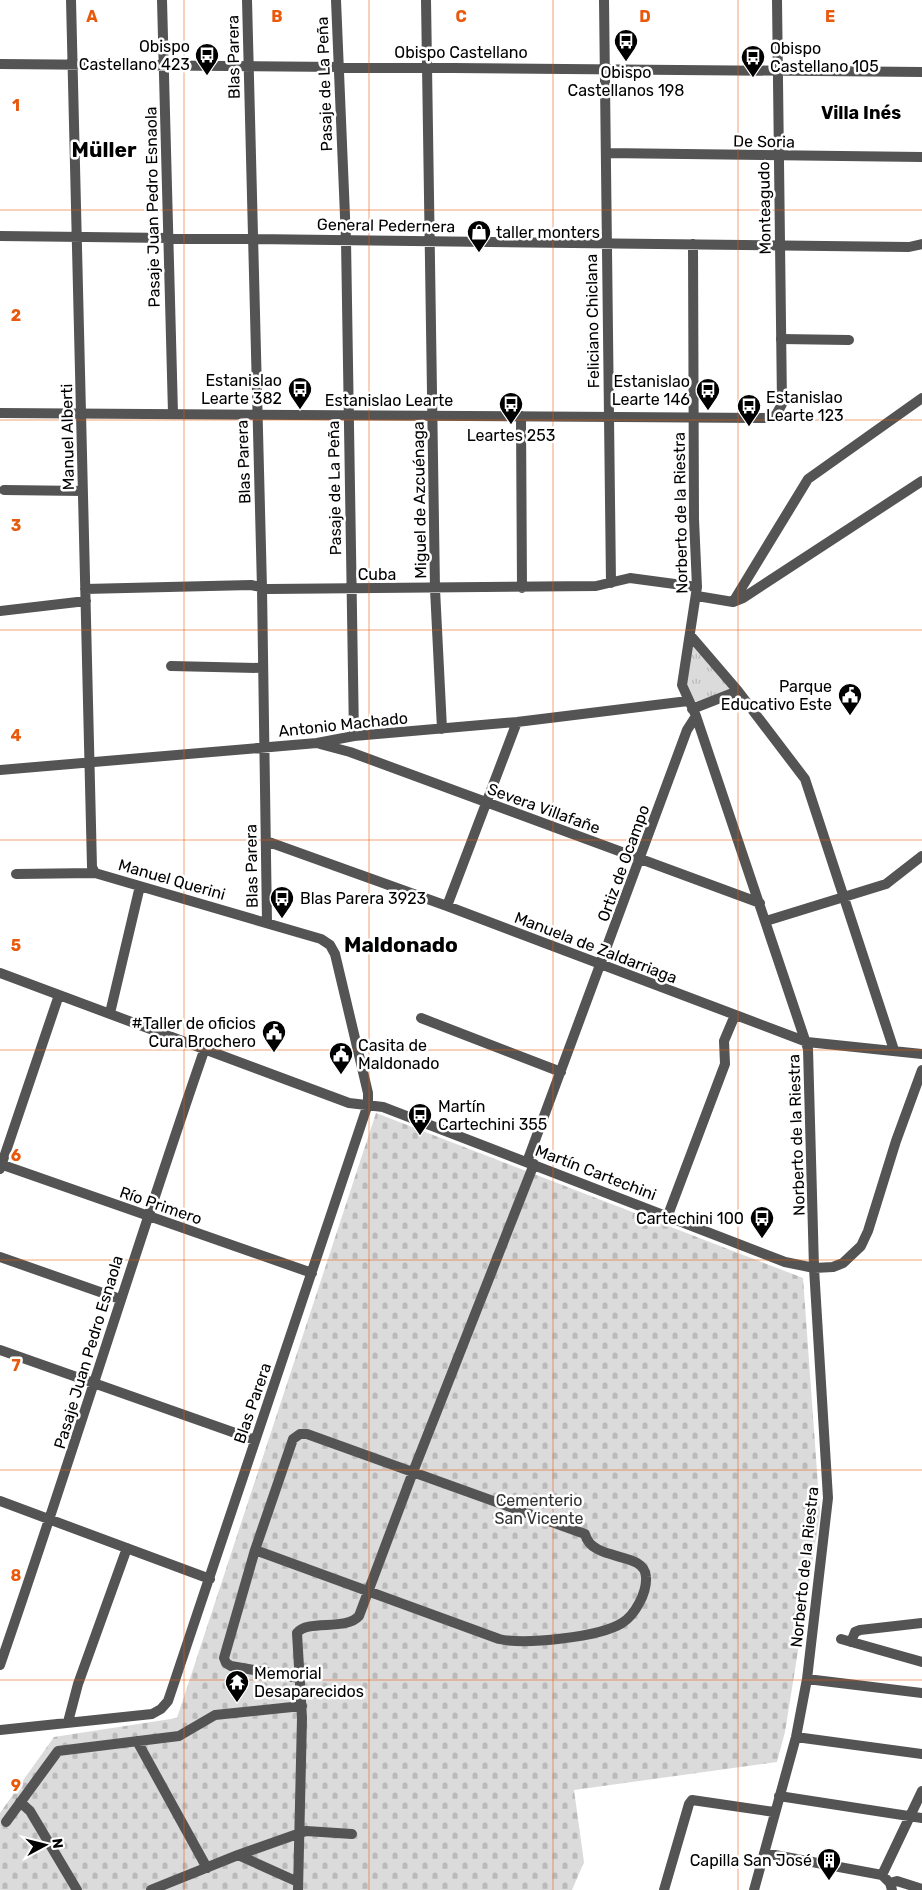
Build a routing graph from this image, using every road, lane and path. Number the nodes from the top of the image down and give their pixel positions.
1 (72, 0) edge
2 (162, 0) edge
3 (246, 0) edge
4 (336, 0) edge
5 (426, 0) edge
6 (604, 0) edge
7 (777, 0) edge
8 (0, 64) edge
9 (73, 65) junction
10 (164, 66) junction
11 (248, 66) junction
12 (338, 67) junction
13 (427, 67) junction
14 (605, 68) junction
15 (778, 70) junction
16 (922, 72) edge
17 (606, 153) junction
18 (778, 156) junction
19 (922, 157) edge
20 (0, 236) edge
21 (77, 237) junction
22 (168, 238) junction
23 (252, 238) junction
24 (346, 240) junction
25 (430, 241) junction
26 (607, 243) junction
27 (693, 244) junction
28 (922, 244) edge
29 (780, 245) junction
30 (781, 339) junction
31 (849, 340) dead end
32 (922, 398) edge
33 (0, 413) edge
34 (81, 414) junction
35 (173, 414) junction
36 (257, 414) junction
37 (348, 415) junction
38 (433, 415) junction
39 (776, 415) joint
40 (521, 416) junction
41 (608, 417) junction
42 (694, 418) junction
43 (922, 482) edge
44 (4, 490) dead end
45 (83, 491) junction
46 (611, 583) junction
47 (262, 588) junction
48 (522, 588) junction
49 (85, 589) junction
50 (351, 589) junction
51 (435, 589) junction
52 (697, 592) junction
53 (86, 601) junction
54 (733, 602) junction
55 (0, 611) edge
56 (690, 635) junction
57 (171, 666) dead end
58 (261, 668) junction
59 (738, 691) junction
60 (692, 709) junction
61 (517, 722) junction
62 (442, 729) junction
63 (354, 736) junction
64 (317, 744) junction
65 (263, 747) junction
66 (91, 761) junction
67 (0, 770) edge
68 (486, 803) junction
69 (266, 841) junction
70 (922, 856) edge
71 (640, 860) junction
72 (95, 873) junction
73 (16, 874) dead end
74 (140, 886) junction
75 (845, 898) junction
76 (760, 903) junction
77 (447, 906) junction
78 (766, 921) junction
79 (267, 922) junction
80 (601, 965) junction
81 (0, 973) edge
82 (59, 995) junction
83 (110, 1013) junction
84 (735, 1015) junction
85 (421, 1018) dead end
86 (807, 1042) junction
87 (205, 1048) junction
88 (894, 1050) junction
89 (922, 1054) edge
90 (922, 1070) edge
91 (561, 1072) junction
92 (368, 1104) junction
93 (531, 1163) junction
94 (1, 1166) edge
95 (668, 1215) junction
96 (147, 1216) junction
97 (0, 1257) edge
98 (814, 1268) junction
99 (312, 1273) junction
100 (120, 1299) junction
101 (0, 1350) edge
102 (94, 1383) junction
103 (255, 1440) junction
104 (413, 1472) junction
105 (0, 1501) edge
106 (51, 1519) junction
107 (127, 1548) junction
108 (255, 1550) junction
109 (210, 1579) junction
110 (369, 1591) junction
111 (922, 1623) edge
112 (922, 1662) edge
113 (0, 1665) edge
114 (299, 1678) junction
115 (806, 1679) junction
116 (922, 1693) edge
117 (302, 1706) junction
118 (68, 1722) junction
119 (0, 1730) edge
120 (796, 1738) junction
121 (137, 1741) junction
122 (922, 1754) edge
123 (922, 1791) edge
124 (779, 1796) junction
125 (20, 1802) junction
126 (774, 1812) junction
127 (910, 1815) junction
128 (922, 1818) edge
129 (6, 1822) dead end
130 (298, 1833) junction
131 (352, 1834) dead end
132 (764, 1853) junction
133 (238, 1855) junction
134 (207, 1868) junction
135 (882, 1875) junction
136 (298, 1886) edge
137 (891, 1886) edge
138 (922, 1889) edge
139 (77, 1890) edge
140 (151, 1890) edge
141 (664, 1890) edge
142 (754, 1890) edge

1 - 9 street, Manuel Alberti
2 - 10 street, Pasaje Juan Pedro Esnaola
3 - 11 street, Blas Parera
4 - 12 street, Pasaje de La Peña
5 - 13 street, Miguel de Azcuénaga
6 - 14 street, Feliciano Chiclana
7 - 15 street, Monteagudo
8 - 9 street, Obispo Castellano
9 - 10 street, Obispo Castellano
9 - 21 street, Manuel Alberti
10 - 11 street, Obispo Castellano
10 - 22 street, Pasaje Juan Pedro Esnaola
11 - 12 street, Obispo Castellano
11 - 23 street, Blas Parera
12 - 13 street, Obispo Castellano
12 - 24 street, Pasaje de La Peña
13 - 14 street, Obispo Castellano
13 - 25 street, Miguel de Azcuénaga
14 - 15 street, Obispo Castellano
14 - 17 street, Feliciano Chiclana
15 - 16 street, Obispo Castellano
15 - 18 street, Monteagudo
17 - 18 street, De Soria
17 - 26 street, Feliciano Chiclana
18 - 19 street, De Soria
18 - 29 street, Monteagudo
20 - 21 street, General Pedernera
21 - 22 street, General Pedernera
21 - 34 street, Manuel Alberti
22 - 23 street, General Pedernera
22 - 35 street, Pasaje Juan Pedro Esnaola
23 - 24 street, General Pedernera
23 - 36 street, Blas Parera
24 - 25 street, General Pedernera
24 - 37 street, Pasaje de La Peña
25 - 26 street, General Pedernera
25 - 38 street, Miguel de Azcuénaga
26 - 27 street, General Pedernera
26 - 41 street, Feliciano Chiclana
27 - 29 street, General Pedernera
27 - 42 street, Norberto de la Riestra
28 - 29 street, General Pedernera
29 - 30 street, Monteagudo
30 - 31 street
30 - 39 street, Monteagudo
32 - 54 street
33 - 34 street, Estanislao Learte
34 - 35 street, Estanislao Learte
34 - 45 street, Manuel Alberti
35 - 36 street, Estanislao Learte
36 - 37 street, Estanislao Learte
36 - 47 street, Blas Parera
37 - 38 street, Estanislao Learte
37 - 50 street, Pasaje de La Peña
38 - 40 street, Estanislao Learte
38 - 51 street, Miguel de Azcuénaga
39 - 42 street, Estanislao Learte
40 - 41 street, Estanislao Learte
40 - 48 street
41 - 42 street, Estanislao Learte
41 - 46 street, Feliciano Chiclana
42 - 52 street, Norberto de la Riestra
43 - 54 street
44 - 45 street
45 - 49 street, Manuel Alberti
46 - 48 street, Cuba
46 - 52 street, Cuba
47 - 49 street, Cuba
47 - 50 street, Cuba
47 - 58 street, Blas Parera
48 - 51 street, Cuba
49 - 53 street, Manuel Alberti
50 - 51 street, Cuba
50 - 63 street, Pasaje de La Peña
51 - 62 street, Miguel de Azcuénaga
52 - 54 street, Cuba
52 - 56 street, Norberto de la Riestra
53 - 55 street
53 - 66 street, Manuel Alberti
56 - 59 street
56 - 60 street, Norberto de la Riestra
57 - 58 street
58 - 65 street, Blas Parera
59 - 60 street, Antonio Machado
59 - 75 street
60 - 61 street, Antonio Machado
60 - 71 street, Ortiz de Ocampo
60 - 76 street, Norberto de la Riestra
61 - 62 street, Antonio Machado
61 - 68 street
62 - 63 street, Antonio Machado
63 - 64 street, Antonio Machado
64 - 65 street, Antonio Machado
64 - 68 street, Severa Villafañe
65 - 66 street, Antonio Machado
65 - 69 street, Blas Parera
66 - 67 street, Antonio Machado
66 - 72 street, Manuel Alberti
68 - 71 street, Severa Villafañe
68 - 77 street
69 - 77 street, Manuela de Zaldarriaga
69 - 79 street, Blas Parera
70 - 75 street
71 - 76 street, Severa Villafañe
71 - 80 street, Ortiz de Ocampo
72 - 73 street, Manuel Querini
72 - 74 street, Manuel Querini
74 - 79 street, Manuel Querini
74 - 83 street
75 - 78 street
75 - 88 street
76 - 78 street, Norberto de la Riestra
77 - 80 street, Manuela de Zaldarriaga
78 - 86 street, Norberto de la Riestra
79 - 92 street, Manuel Querini
80 - 84 street, Manuela de Zaldarriaga
80 - 91 street, Ortiz de Ocampo
81 - 82 street, Martín Cartechini
82 - 83 street, Martín Cartechini
82 - 94 street
83 - 87 street, Martín Cartechini
84 - 86 street, Manuela de Zaldarriaga
84 - 95 street
85 - 91 street
86 - 88 street, Manuela de Zaldarriaga
86 - 98 street, Norberto de la Riestra
87 - 92 street, Martín Cartechini
87 - 96 street, Pasaje Juan Pedro Esnaola
88 - 89 street, Manuela de Zaldarriaga
90 - 98 street, Martín Cartechini
91 - 93 street, Ortiz de Ocampo
92 - 93 street, Martín Cartechini
92 - 99 street, Blas Parera
93 - 95 street, Martín Cartechini
93 - 104 street, Ortiz de Ocampo
94 - 96 street, Río Primero
95 - 98 street, Martín Cartechini
96 - 99 street, Río Primero
96 - 100 street, Pasaje Juan Pedro Esnaola
97 - 100 street
98 - 115 street, Norberto de la Riestra
99 - 103 street, Blas Parera
100 - 102 street, Pasaje Juan Pedro Esnaola
101 - 102 street
102 - 103 street
102 - 106 street, Pasaje Juan Pedro Esnaola
103 - 109 street, Blas Parera
104 - 108 street
104 - 110 street, Ortiz de Ocampo
104 - 110 street
105 - 106 street
106 - 107 street
106 - 113 street, Pasaje Juan Pedro Esnaola
107 - 109 street
107 - 118 street
108 - 110 street
108 - 114 street
109 - 118 street, Blas Parera
110 - 114 street, Ortiz de Ocampo
111 - 112 street
114 - 117 street
115 - 116 street
115 - 120 street, Norberto de la Riestra
117 - 121 street
117 - 130 street
118 - 119 street
120 - 122 street
120 - 124 street, Norberto de la Riestra
121 - 125 street
121 - 134 street
123 - 127 street
124 - 126 street, Norberto de la Riestra
124 - 127 street
125 - 129 street
125 - 139 street
126 - 132 street, Norberto de la Riestra
126 - 141 street
127 - 128 street
127 - 135 street
130 - 131 street
130 - 133 street
130 - 136 street
132 - 135 street
132 - 142 street, Norberto de la Riestra
133 - 134 street
133 - 136 street
134 - 140 street
135 - 137 street
137 - 138 street

